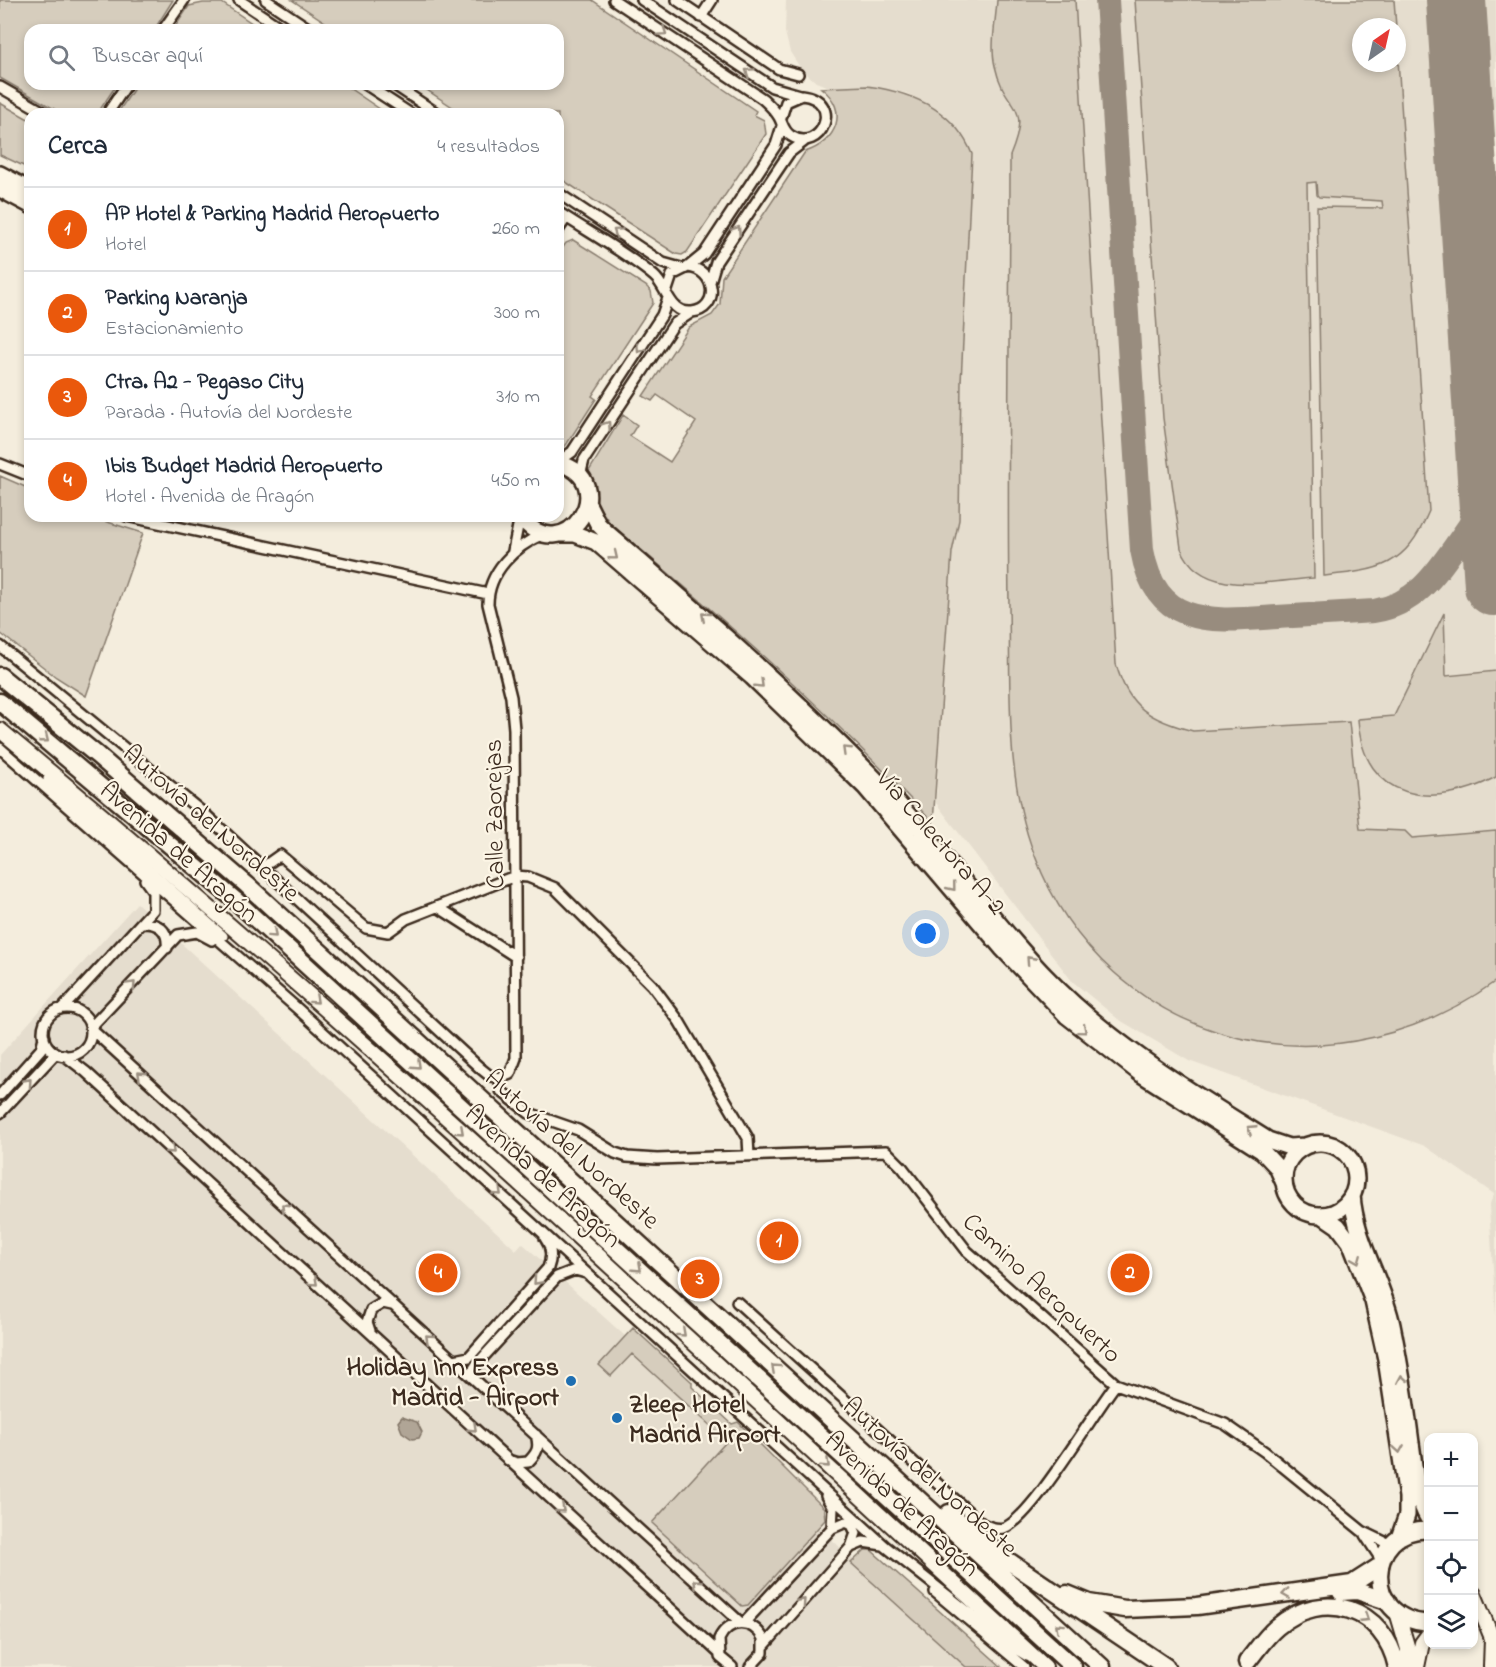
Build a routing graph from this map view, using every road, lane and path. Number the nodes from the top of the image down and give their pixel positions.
1 (184, 0) edge
2 (239, 0) edge
3 (266, 0) edge
4 (614, 0) edge
5 (642, 0) edge
6 (677, 0) edge
7 (712, 0) edge
8 (701, 17) junction
9 (168, 24) edge
10 (275, 24) edge
11 (302, 24) edge
12 (798, 74) dead end
13 (0, 87) edge
14 (123, 90) edge
15 (375, 90) edge
16 (402, 90) edge
17 (802, 95) junction
18 (37, 108) edge
19 (111, 108) edge
20 (402, 108) edge
21 (429, 108) edge
22 (781, 122) junction
23 (806, 140) junction
24 (0, 174) edge
25 (24, 187) edge
26 (0, 189) edge
27 (564, 197) edge
28 (24, 202) edge
29 (564, 216) edge
30 (684, 268) junction
31 (710, 282) junction
32 (667, 294) junction
33 (692, 312) junction
34 (564, 458) edge
35 (0, 464) edge
36 (564, 467) edge
37 (24, 474) edge
38 (580, 476) junction
39 (588, 504) junction
40 (154, 522) edge
41 (519, 522) edge
42 (526, 522) edge
43 (543, 534) junction
44 (561, 534) junction
45 (513, 551) junction
46 (488, 594) junction
47 (0, 646) edge
48 (0, 676) edge
49 (0, 702) edge
50 (0, 730) edge
51 (0, 734) edge
52 (0, 748) edge
53 (135, 866) junction
54 (263, 867) junction
55 (515, 876) junction
56 (438, 907) junction
57 (141, 923) junction
58 (167, 948) junction
59 (516, 957) junction
60 (250, 968) junction
61 (63, 1008) junction
62 (299, 1010) junction
63 (91, 1028) junction
64 (44, 1037) junction
65 (60, 1054) junction
66 (500, 1078) junction
67 (0, 1095) edge
68 (0, 1113) edge
69 (1305, 1146) junction
70 (749, 1155) junction
71 (1284, 1183) junction
72 (1352, 1195) junction
73 (1322, 1215) junction
74 (540, 1231) junction
75 (586, 1273) junction
76 (737, 1302) dead end
77 (392, 1305) junction
78 (371, 1333) junction
79 (454, 1360) junction
80 (474, 1379) junction
81 (1116, 1384) junction
82 (796, 1386) junction
83 (536, 1435) junction
84 (505, 1459) junction
85 (820, 1486) junction
86 (1424, 1507) edge
87 (832, 1528) junction
88 (1424, 1530) edge
89 (1362, 1531) junction
90 (1395, 1541) junction
91 (885, 1546) junction
92 (851, 1547) junction
93 (1004, 1558) junction
94 (1381, 1563) junction
95 (915, 1572) junction
96 (1473, 1595) edge
97 (1392, 1607) junction
98 (1424, 1622) edge
99 (742, 1623) junction
100 (1424, 1640) edge
101 (764, 1646) junction
102 (719, 1655) junction
103 (1042, 1665) edge
104 (1246, 1665) edge
105 (715, 1667) edge
106 (732, 1667) edge
107 (750, 1667) edge
108 (1024, 1667) edge
109 (1073, 1667) edge
110 (1102, 1667) edge
111 (1166, 1667) edge
112 (1397, 1667) edge
113 (1408, 1667) edge
114 (1417, 1667) edge
115 (1491, 1667) edge

1 - 9 street
2 - 10 street
3 - 11 street
4 -> 22 street
17 -> 5 street
6 - 8 street
7 - 8 street
8 - 12 street
13 - 18 street
14 - 19 street
15 - 20 street
16 - 21 street
17 - 22 street
17 - 23 street
22 - 23 street
22 - 30 street
31 -> 23 street
24 - 25 main road
26 - 28 main road
30 -> 27 street
29 - 32 street
30 - 31 street
30 - 32 street
31 - 33 street
32 - 33 street
32 -> 34 street
38 -> 33 street
35 - 37 street
36 - 38 main road
38 - 39 main road, Vía Colectora A-2
39 - 44 main road
69 -> 39 main road, Vía Colectora A-2
40 - 46 street
41 - 45 street
42 - 43 main road
43 - 44 main road, Vía Colectora A-2
43 - 45 street
44 -> 71 main road, Vía Colectora A-2
45 - 46 street
46 - 55 street, Calle Zaorejas
47 - 54 street
82 -> 48 highway, Autovía del Nordeste
49 -> 109 highway, Autovía del Nordeste
50 -> 103 street, Avenida de Aragón
51 - 62 street
52 - 53 street
53 - 57 street
53 - 60 street
54 - 56 street
54 - 66 street
55 - 56 street
55 - 59 street, Calle Zaorejas
55 - 70 street
56 - 59 street
57 - 58 street
57 - 61 street
58 - 60 street
63 -> 58 street
59 - 66 street, Calle Zaorejas
60 - 62 street
61 - 63 street
61 - 64 street
62 -> 74 street
63 - 65 street
77 -> 63 street
64 - 65 street
64 - 67 street
68 -> 65 street
65 -> 78 street
66 - 70 street, Camino Aeropuerto
69 - 71 main road
69 - 72 main road
70 - 81 street, Camino Aeropuerto
71 - 73 main road
72 - 73 main road
86 -> 72 main road
73 -> 90 main road
74 - 75 street
74 -> 79 street
75 - 80 street
75 - 85 street
76 - 81 street
77 - 78 street
79 -> 77 street
78 -> 84 street
79 - 80 street
80 - 83 street
81 - 89 street, Camino Aeropuerto
82 - 93 highway
110 -> 82 highway, Autovía del Nordeste
83 - 84 street
99 -> 83 street
84 -> 102 street
85 - 87 street
85 - 91 street
87 - 92 street
87 - 99 street
88 - 90 main road
89 - 90 street, Camino Aeropuerto
89 - 94 street, Camino Aeropuerto
90 - 94 main road
91 - 92 street
91 - 95 street
101 -> 92 street
94 -> 93 highway
93 - 111 highway
94 - 97 main road
95 - 103 street
95 - 108 street, Avenida de Aragón
96 - 115 street
97 - 98 main road
97 - 104 highway
97 - 113 street
99 - 101 street
99 - 102 street
100 - 114 street
101 - 107 street
102 - 105 street
102 - 106 street
104 -> 112 highway

